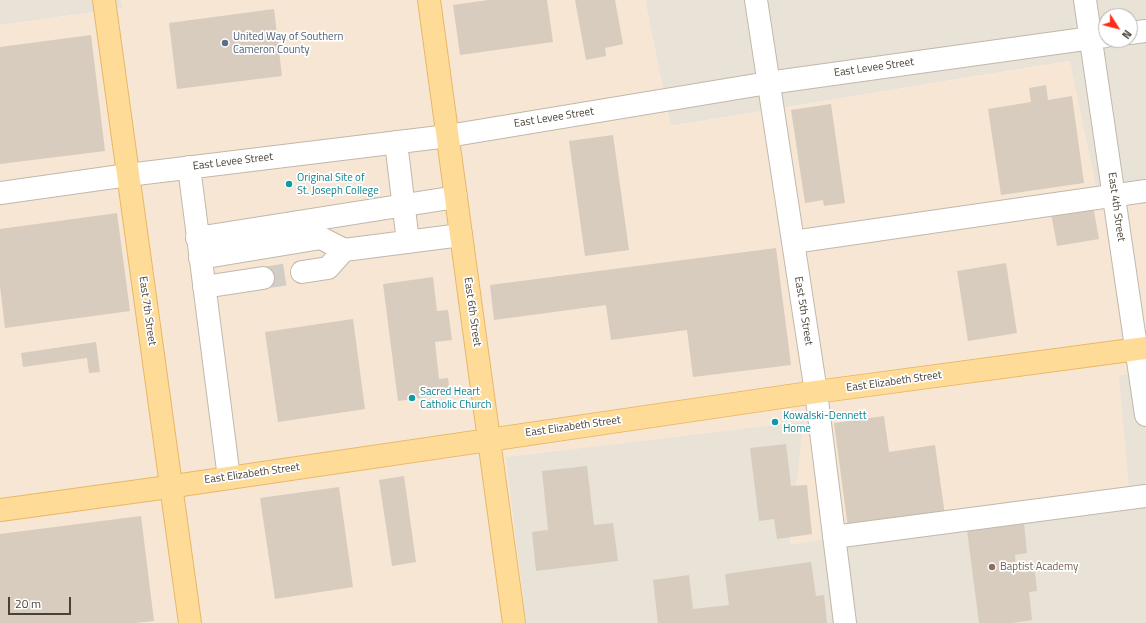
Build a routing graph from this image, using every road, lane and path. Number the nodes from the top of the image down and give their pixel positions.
1 (104, 0) edge
2 (429, 0) edge
3 (756, 0) edge
4 (1085, 0) edge
5 (1098, 34) edge
6 (1098, 37) edge
7 (1100, 48) edge
8 (768, 83) junction
9 (448, 136) junction
10 (396, 142) junction
11 (189, 168) junction
12 (128, 175) junction
13 (1146, 191) edge
14 (0, 193) edge
15 (1114, 196) junction
16 (456, 197) junction
17 (403, 204) junction
18 (461, 235) junction
19 (408, 242) junction
20 (793, 242) junction
21 (199, 248) junction
22 (344, 250) junction
23 (302, 272) tunnel mouth
24 (263, 278) tunnel mouth
25 (204, 287) junction
26 (1141, 349) edge
27 (816, 392) junction
28 (1146, 415) edge
29 (489, 439) junction
30 (229, 478) junction
31 (171, 486) junction
32 (1146, 496) edge
33 (0, 510) edge
34 (834, 537) junction
35 (190, 623) edge
36 (514, 623) edge
37 (845, 623) edge

1 - 12 main road, East 7th Street
2 - 9 main road, East 6th Street
3 - 8 street, East 5th Street
4 - 5 street, East 4th Street
6 - 8 street, East Levee Street
7 - 15 street, East 4th Street
8 - 9 street, East Levee Street
8 - 20 street, East 5th Street
9 - 10 street, East Levee Street
9 - 16 main road, East 6th Street
10 - 11 street, East Levee Street
10 - 17 street
11 - 12 street, East Levee Street
11 - 21 street
12 - 14 street, East Levee Street
12 - 31 main road, East 7th Street
13 - 15 street
15 - 20 street
15 - 26 street, East 4th Street
16 - 17 street
16 - 18 main road, East 6th Street
17 - 19 street
17 - 21 street
18 - 19 street
18 - 29 main road, East 6th Street
19 - 22 street
20 - 27 street, East 5th Street
21 - 22 street
21 - 25 street
22 - 23 street
24 - 25 street
25 - 30 street
26 - 27 main road, East Elizabeth Street
26 - 28 street, East 4th Street
27 - 29 main road, East Elizabeth Street
27 - 34 street, East 5th Street
29 - 30 main road, East Elizabeth Street
29 - 36 main road, East 6th Street
30 - 31 main road, East Elizabeth Street
31 - 33 main road, East Elizabeth Street
31 - 35 main road, East 7th Street
32 - 34 street
34 - 37 street, East 5th Street

